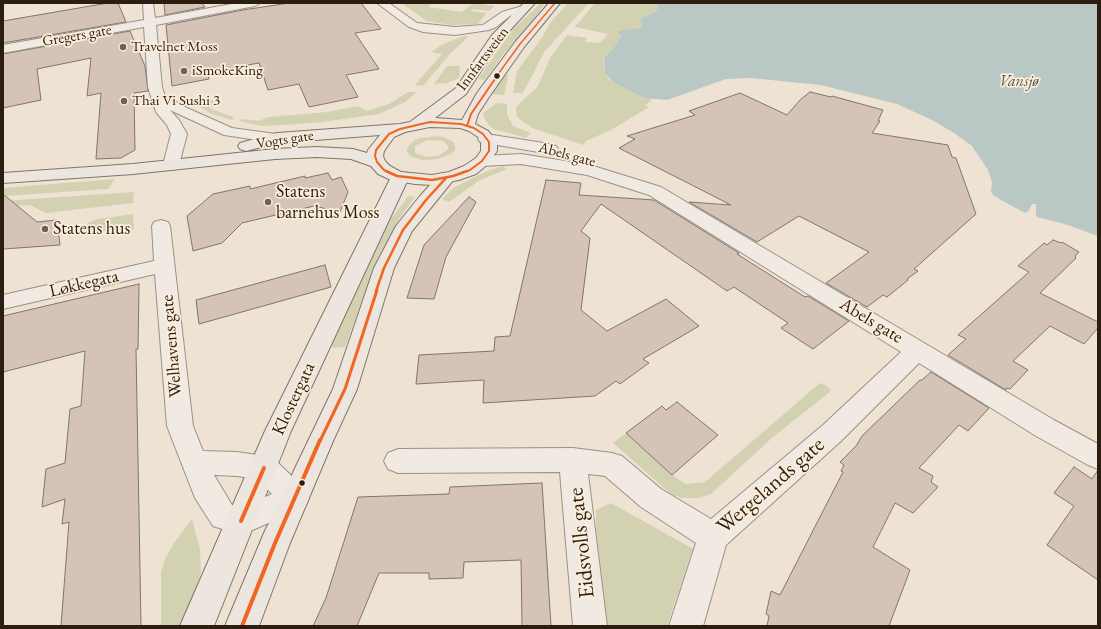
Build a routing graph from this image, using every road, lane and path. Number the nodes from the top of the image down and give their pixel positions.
1 (148, 3) edge
2 (255, 3) edge
3 (382, 3) edge
4 (555, 3) edge
5 (526, 6) edge
6 (150, 22) junction
7 (3, 49) edge
8 (159, 98) junction
9 (467, 126) junction
10 (407, 127) junction
11 (277, 138) junction
12 (486, 139) junction
13 (482, 161) junction
14 (377, 162) junction
15 (171, 165) junction
16 (400, 177) junction
17 (3, 178) edge
18 (446, 178) junction
19 (644, 186) junction
20 (161, 226) dead end
21 (165, 265) junction
22 (3, 302) edge
23 (918, 350) junction
24 (1098, 457) edge
25 (573, 460) junction
26 (398, 461) dead end
27 (196, 463) junction
28 (264, 468) junction
29 (295, 498) junction
30 (240, 521) junction
31 (713, 537) junction
32 (197, 626) edge
33 (242, 626) edge
34 (590, 626) edge
35 (686, 626) edge

1 - 6 street
2 - 6 street, Gregers gate
3 - 5 street
4 - 9 main road, Innfartsveien
5 - 10 main road, Innfartsveien
6 - 7 street, Gregers gate
6 - 8 street
8 - 11 street
8 - 15 street
9 - 10 main road, Vogts gate
9 - 12 main road, Vogts gate
10 - 11 main road, Vogts gate
10 - 14 main road, Innfartsveien
11 - 15 main road, Vogts gate
12 - 13 main road
12 - 19 street, Abels gate
13 - 18 main road
13 - 19 street, Abels gate
14 - 15 main road, Vogts gate
14 - 16 main road, Vogts gate
15 - 17 main road, Vogts gate
16 - 18 main road
16 - 28 main road, Klostergata
18 - 29 main road
19 - 23 street, Abels gate
20 - 21 street, Welhavens gate
21 - 22 street, Løkkegata
21 - 27 street, Welhavens gate
23 - 24 street, Abels gate
23 - 31 street, Wergelands gate
25 - 26 street, Wergelands gate
25 - 31 street, Wergelands gate
25 - 34 street, Eidsvolls gate
27 - 28 street
27 - 30 street, Welhavens gate
28 - 29 street
28 - 30 main road, Klostergata
29 - 30 street
29 - 33 main road
30 - 32 main road, Klostergata
31 - 35 street

